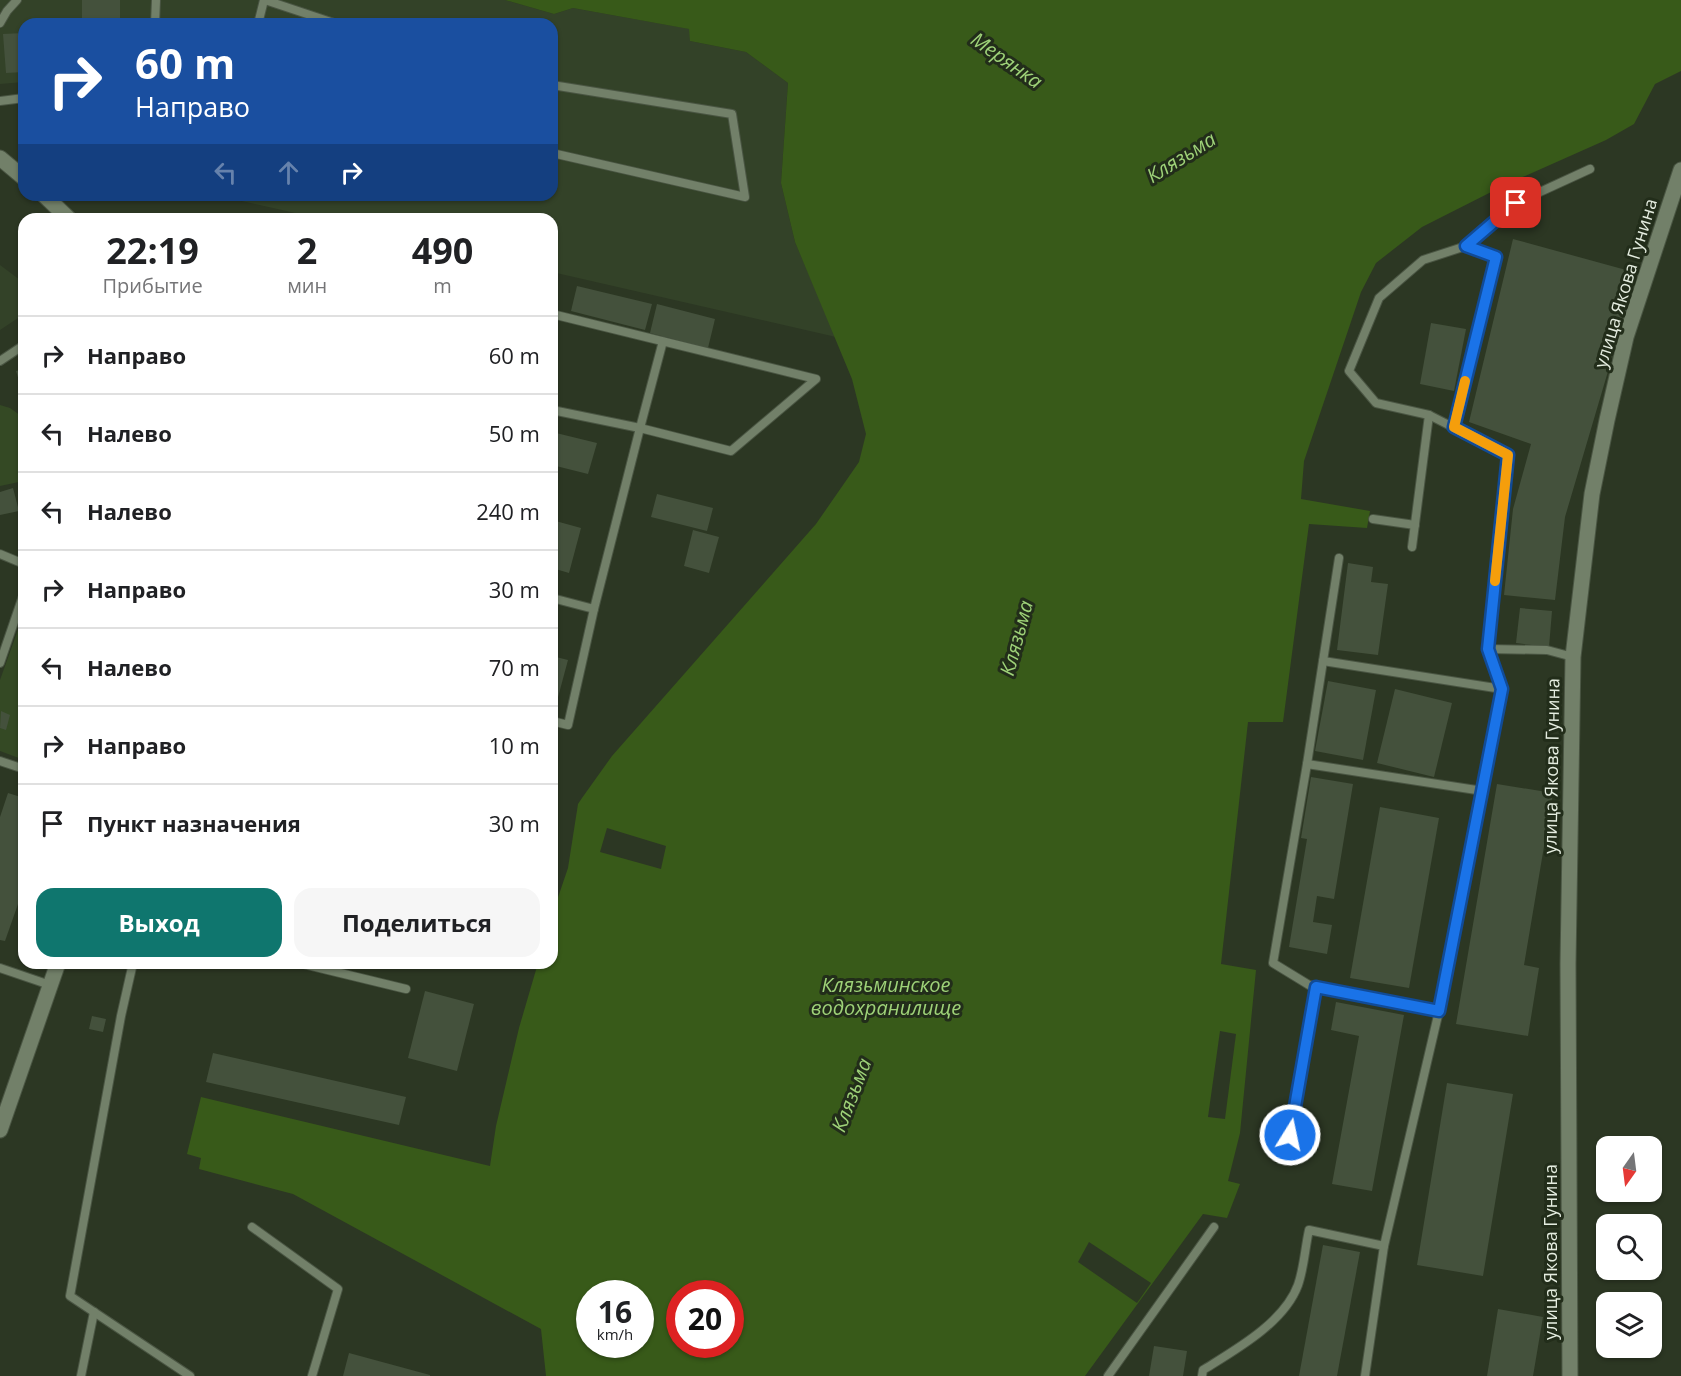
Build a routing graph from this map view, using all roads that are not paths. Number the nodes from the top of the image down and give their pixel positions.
1 (17, 0) edge
2 (156, 0) edge
3 (264, 0) edge
4 (155, 18) edge
5 (260, 18) edge
6 (319, 18) edge
7 (0, 23) edge
8 (558, 86) edge
9 (18, 99) edge
10 (0, 101) edge
11 (558, 154) edge
12 (0, 158) edge
13 (1590, 169) dead end
14 (1681, 170) edge
15 (18, 172) edge
16 (50, 201) edge
17 (63, 213) edge
18 (1466, 246) junction
19 (558, 315) edge
20 (663, 341) junction
21 (18, 349) edge
22 (0, 361) edge
23 (558, 411) edge
24 (1429, 415) junction
25 (1454, 427) junction
26 (640, 428) junction
27 (1373, 519) dead end
28 (1415, 525) junction
29 (1412, 547) dead end
30 (0, 554) edge
31 (1339, 558) dead end
32 (18, 562) edge
33 (558, 600) edge
34 (594, 609) junction
35 (18, 610) edge
36 (1488, 649) junction
37 (1573, 657) junction
38 (1323, 661) junction
39 (0, 663) edge
40 (1502, 689) junction
41 (558, 722) edge
42 (1, 764) edge
43 (1307, 764) junction
44 (18, 768) edge
45 (1483, 791) junction
46 (0, 968) edge
47 (56, 969) edge
48 (132, 969) edge
49 (326, 969) edge
50 (50, 985) junction
51 (1316, 987) junction
52 (406, 989) dead end
53 (1439, 1011) junction
54 (0, 1130) edge
55 (1290, 1135) dead end
56 (252, 1227) dead end
57 (1214, 1227) dead end
58 (1384, 1246) junction
59 (94, 1312) junction
60 (81, 1376) edge
61 (190, 1376) edge
62 (312, 1376) edge
63 (1108, 1376) edge
64 (1202, 1376) edge
65 (1365, 1376) edge
66 (1570, 1376) edge

1 - 7 lane
2 - 4 lane
3 - 5 lane
3 - 6 lane
8 - 11 lane
9 - 10 lane
12 - 15 street
13 - 18 lane
14 - 37 street, улица Якова Гунина
16 - 17 street
18 - 24 lane
18 - 25 lane
19 - 20 lane
20 - 26 lane
20 - 26 lane
21 - 22 lane
23 - 26 lane
24 - 25 lane
24 - 28 lane
25 - 36 lane
26 - 34 lane
27 - 28 lane
28 - 29 lane
30 - 32 lane
31 - 38 lane
33 - 34 lane
34 - 41 lane
35 - 39 lane
36 - 37 lane
36 - 40 lane
37 - 66 street, улица Якова Гунина
38 - 40 lane
38 - 43 lane
40 - 45 lane
42 - 44 lane
43 - 45 lane
43 - 51 lane
45 - 53 lane
46 - 50 lane
47 - 50 street
48 - 59 lane
49 - 52 lane
50 - 54 street
51 - 53 lane
51 - 55 lane
53 - 58 lane
56 - 62 lane
57 - 63 lane
58 - 64 lane
58 - 65 lane
59 - 60 lane
59 - 61 lane

